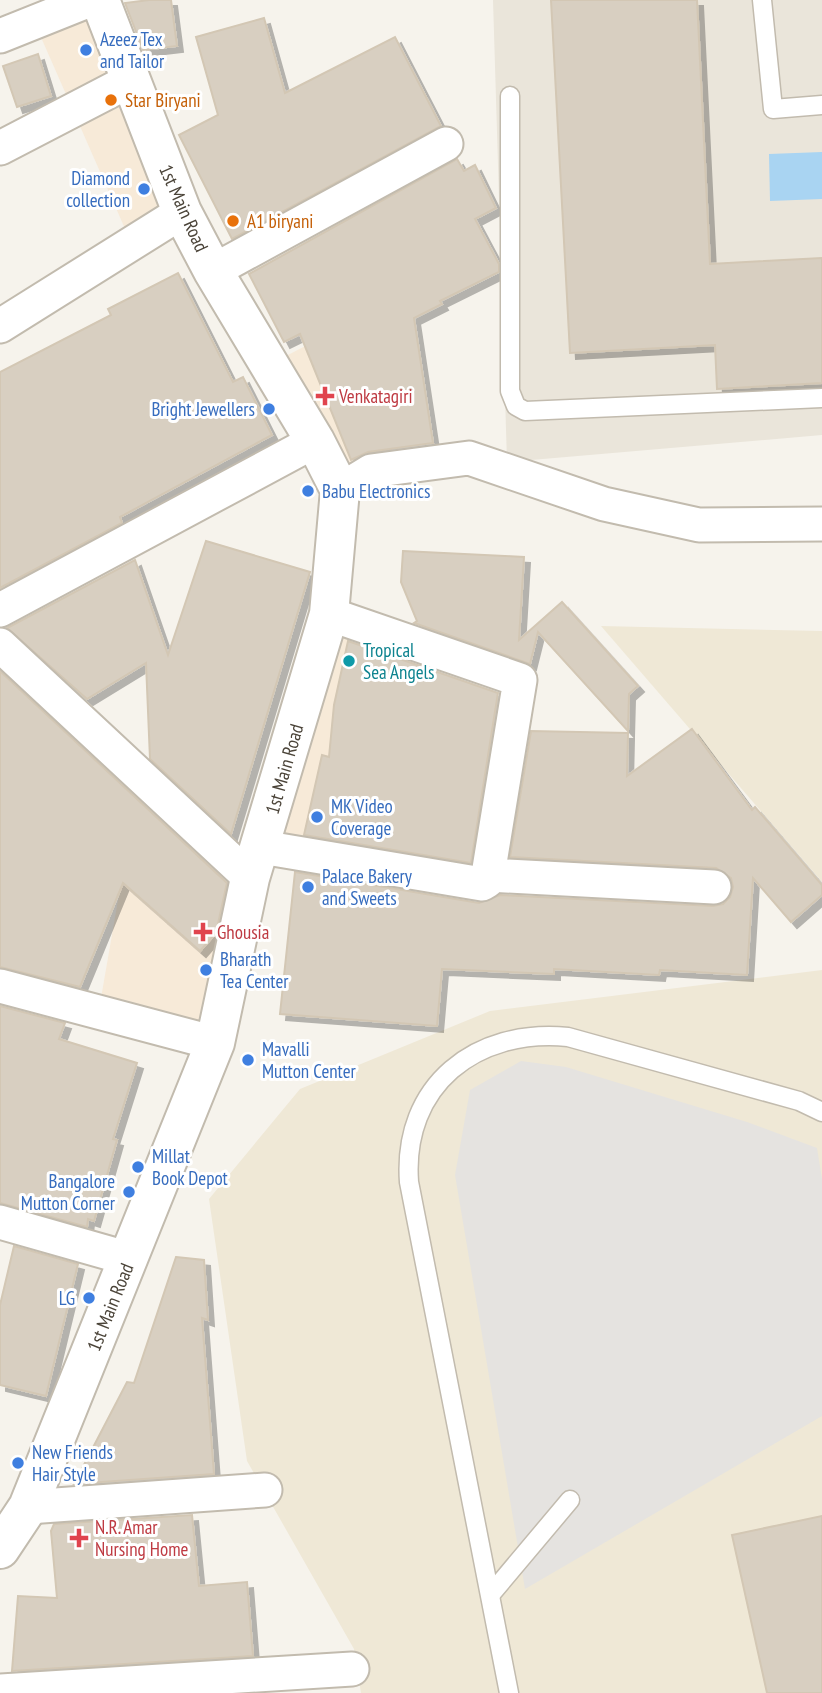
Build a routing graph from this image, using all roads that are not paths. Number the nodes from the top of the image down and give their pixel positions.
1 (90, 0) edge
2 (100, 0) edge
3 (762, 0) edge
4 (0, 36) edge
5 (131, 80) junction
6 (510, 96) dead end
7 (822, 105) edge
8 (446, 145) dead end
9 (0, 148) edge
10 (182, 212) junction
11 (213, 271) junction
12 (0, 326) edge
13 (822, 398) edge
14 (315, 441) junction
15 (341, 490) junction
16 (822, 524) edge
17 (0, 610) edge
18 (329, 614) junction
19 (0, 645) edge
20 (256, 863) junction
21 (488, 876) junction
22 (714, 887) dead end
23 (0, 986) edge
24 (215, 1044) junction
25 (822, 1112) edge
26 (0, 1222) edge
27 (130, 1259) junction
28 (265, 1490) dead end
29 (570, 1500) dead end
30 (28, 1507) junction
31 (1, 1547) edge
32 (491, 1594) junction
33 (352, 1669) dead end
34 (0, 1691) edge
35 (509, 1693) edge

1 - 4 street
2 - 5 street, 1st Main Road
3 - 7 lane
5 - 9 street
5 - 10 street, 1st Main Road
6 - 13 lane
8 - 11 street
10 - 11 street, 1st Main Road
10 - 12 street
11 - 14 street, 1st Main Road
14 - 15 street, 1st Main Road
14 - 17 street
15 - 16 street
15 - 18 street, 1st Main Road
18 - 20 street, 1st Main Road
18 - 21 street
19 - 20 street
20 - 21 street
20 - 24 street, 1st Main Road
21 - 22 street
23 - 24 street
24 - 27 street, 1st Main Road
25 - 32 lane
26 - 27 street
27 - 30 street, 1st Main Road
28 - 30 street
29 - 32 lane
30 - 31 street, 1st Main Road
32 - 35 lane
33 - 34 street

